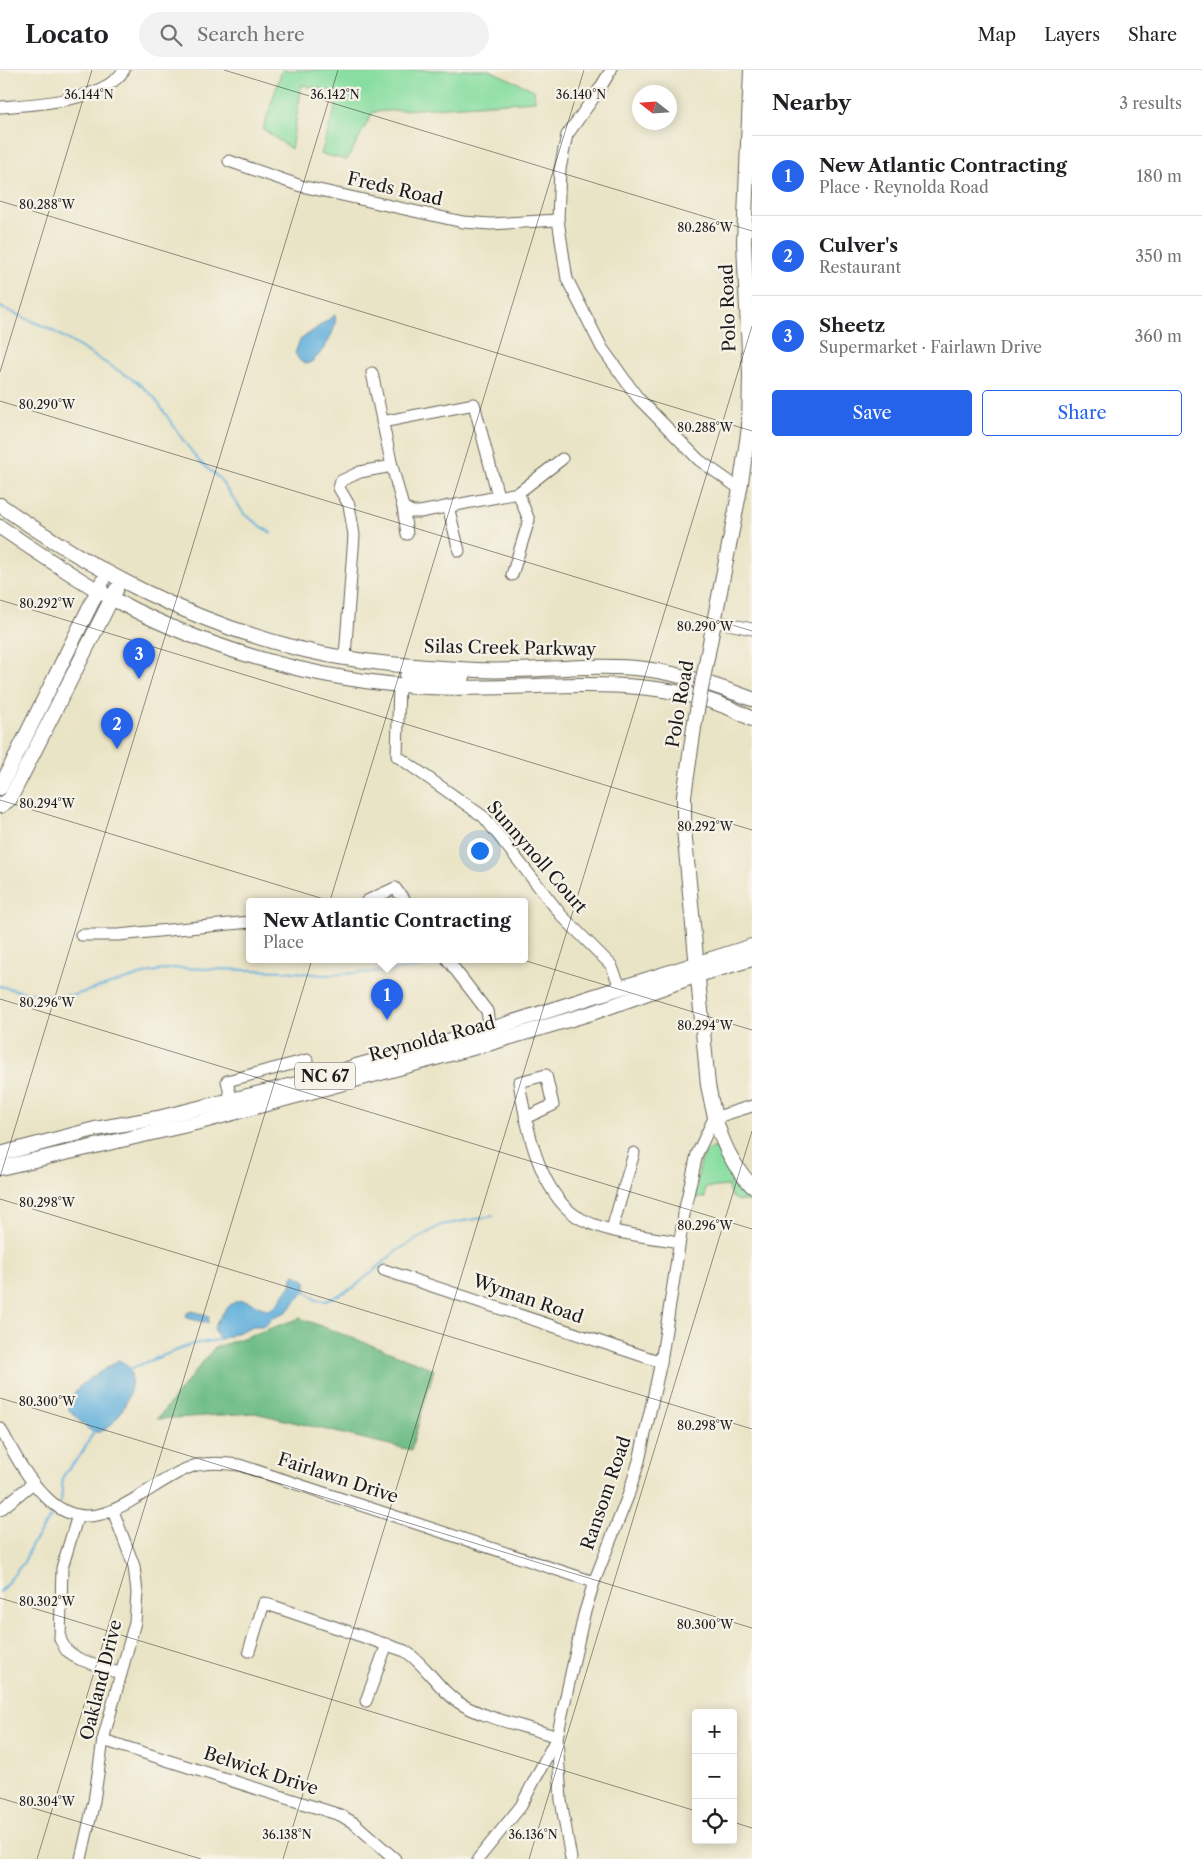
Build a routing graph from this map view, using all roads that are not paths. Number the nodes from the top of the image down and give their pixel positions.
1 (124, 70) edge
2 (611, 70) edge
3 (751, 70) edge
4 (0, 107) edge
5 (750, 113) edge
6 (229, 161) dead end
7 (558, 220) junction
8 (748, 243) edge
9 (372, 373) dead end
10 (382, 422) junction
11 (750, 448) edge
12 (562, 459) dead end
13 (392, 466) junction
14 (740, 489) junction
15 (518, 493) junction
16 (498, 496) junction
17 (0, 505) edge
18 (448, 506) junction
19 (404, 507) junction
20 (0, 527) edge
21 (407, 534) dead end
22 (458, 551) dead end
23 (107, 573) junction
24 (512, 575) dead end
25 (120, 580) junction
26 (97, 590) junction
27 (112, 598) junction
28 (714, 621) junction
29 (752, 629) edge
30 (345, 657) junction
31 (523, 669) junction
32 (399, 684) junction
33 (752, 699) edge
34 (752, 720) edge
35 (0, 788) edge
36 (0, 806) edge
37 (373, 898) edge
38 (402, 898) edge
39 (246, 922) edge
40 (81, 935) dead end
41 (752, 946) edge
42 (752, 959) edge
43 (450, 963) edge
44 (697, 970) junction
45 (620, 986) junction
46 (491, 1029) junction
47 (491, 1043) junction
48 (307, 1060) dead end
49 (231, 1098) junction
50 (752, 1106) edge
51 (525, 1118) dead end
52 (714, 1118) junction
53 (634, 1153) dead end
54 (0, 1154) edge
55 (0, 1168) edge
56 (752, 1186) edge
57 (612, 1229) junction
58 (679, 1242) junction
59 (384, 1270) dead end
60 (661, 1362) junction
61 (0, 1428) edge
62 (33, 1483) junction
63 (0, 1510) edge
64 (113, 1511) junction
65 (76, 1514) junction
66 (594, 1582) junction
67 (387, 1644) junction
68 (249, 1651) dead end
69 (121, 1674) junction
70 (366, 1701) dead end
71 (558, 1736) junction
72 (103, 1740) junction
73 (81, 1859) edge
74 (395, 1859) edge
75 (478, 1859) edge
76 (571, 1859) edge

1 - 4 street
2 - 7 street
3 - 5 main road, Polo Road
5 - 8 main road, Polo Road
6 - 7 street, Freds Road
7 - 14 street
8 - 11 main road, Polo Road
9 - 10 street
10 - 13 street
10 - 16 street
11 - 14 main road, Polo Road
12 - 15 street
13 - 19 street
13 - 30 street
14 - 28 main road, Polo Road
15 - 16 street
15 - 24 street
16 - 18 street
17 - 23 main road, Silas Creek Parkway
18 - 19 street
18 - 22 street
19 - 21 street
20 - 26 main road, Silas Creek Parkway
23 - 25 main road, Silas Creek Parkway
23 - 26 main road
25 - 27 main road
25 - 30 main road, Silas Creek Parkway
26 - 27 main road, Silas Creek Parkway
26 - 35 main road
27 - 32 main road, Silas Creek Parkway
27 - 36 main road
28 - 29 street
28 - 44 main road, Polo Road, bridge
30 - 31 main road, Silas Creek Parkway
31 - 32 main road
31 - 33 main road, Silas Creek Parkway
32 - 34 main road, Silas Creek Parkway
32 - 45 street, Sunnynoll Court
37 - 38 street
39 - 40 street
41 - 44 main road, Reynolda Road / NC 67
42 - 44 main road, Reynolda Road / NC 67
43 - 46 street
44 - 45 main road, Reynolda Road / NC 67
44 - 47 main road, Reynolda Road / NC 67
44 - 52 main road, Polo Road
45 - 46 main road, Reynolda Road / NC 67
46 - 47 street
46 - 49 main road, Reynolda Road / NC 67
47 - 55 main road, Reynolda Road / NC 67
48 - 49 street
49 - 54 main road, Reynolda Road / NC 67
50 - 52 street
51 - 57 street
52 - 56 main road, Polo Road
52 - 58 street, Ransom Road
53 - 57 street
57 - 58 street
58 - 60 street, Ransom Road
59 - 60 street, Wyman Road
60 - 66 street, Ransom Road
61 - 62 street
62 - 63 street
62 - 65 street
64 - 65 street, Fairlawn Drive
64 - 66 street, Fairlawn Drive
64 - 69 street, Oakland Drive
65 - 69 street
66 - 71 street, Ransom Road
67 - 68 street
67 - 70 street
67 - 71 street
69 - 72 street, Oakland Drive
71 - 75 street, Ransom Road
71 - 76 street
72 - 73 street, Oakland Drive
72 - 74 street, Belwick Drive

